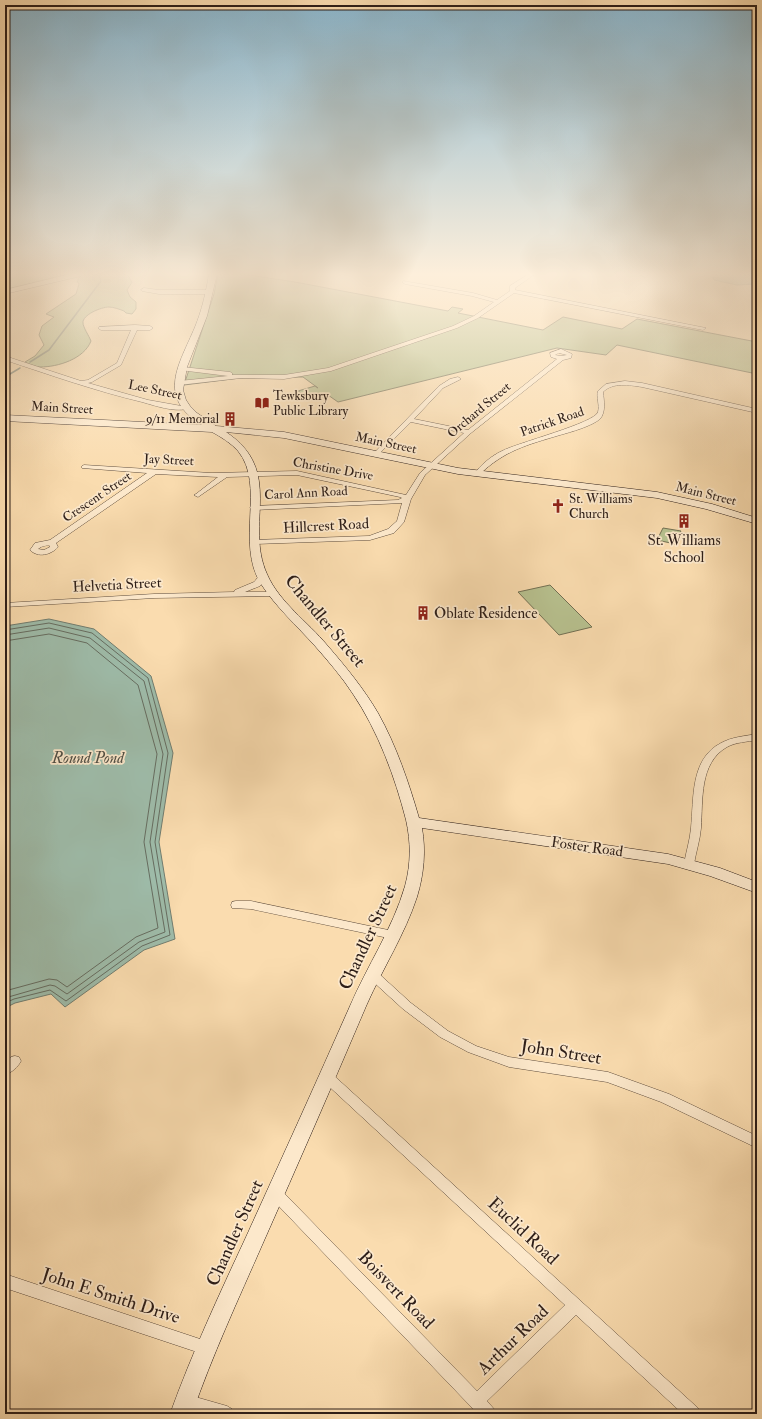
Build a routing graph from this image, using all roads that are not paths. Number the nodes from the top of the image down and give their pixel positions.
1 (129, 340) edge
2 (193, 340) edge
3 (417, 340) edge
4 (5, 358) edge
5 (560, 358) dead end
6 (182, 369) junction
7 (241, 376) junction
8 (458, 379) dead end
9 (80, 383) junction
10 (179, 383) junction
11 (185, 408) junction
12 (757, 411) edge
13 (195, 416) junction
14 (5, 418) edge
15 (410, 420) junction
16 (182, 427) junction
17 (214, 429) junction
18 (266, 432) junction
19 (469, 432) junction
20 (237, 445) junction
21 (376, 454) junction
22 (432, 466) junction
23 (84, 467) dead end
24 (156, 472) junction
25 (477, 474) junction
26 (225, 475) junction
27 (254, 475) junction
28 (198, 495) dead end
29 (407, 499) junction
30 (254, 508) junction
31 (757, 521) edge
32 (52, 542) dead end
33 (254, 542) junction
34 (263, 577) junction
35 (274, 594) junction
36 (231, 595) junction
37 (5, 605) edge
38 (757, 737) edge
39 (414, 822) junction
40 (689, 864) junction
41 (757, 888) edge
42 (236, 905) dead end
43 (393, 935) junction
44 (373, 975) junction
45 (15, 1061) dead end
46 (5, 1070) edge
47 (326, 1076) junction
48 (757, 1142) edge
49 (274, 1193) junction
50 (5, 1281) edge
51 (576, 1305) junction
52 (206, 1348) junction
53 (477, 1401) junction
54 (183, 1408) edge
55 (227, 1414) edge
56 (489, 1414) edge
57 (694, 1414) edge

1 - 9 street
2 - 6 main road
3 - 7 street
4 - 9 street, Lee Street
5 - 19 street, Orchard Street
6 - 7 street
6 - 10 main road
7 - 10 street
8 - 15 street
9 - 11 street, Lee Street
10 - 11 main road
11 - 13 main road, Chandler Street
12 - 25 street, Patrick Road
13 - 16 main road
13 - 17 main road, Chandler Street
14 - 16 main road, Main Street
15 - 19 street
15 - 21 street
16 - 17 main road, Main Street
17 - 18 main road, Main Street
17 - 20 main road, Chandler Street
18 - 20 main road
18 - 21 main road, Main Street
19 - 22 street, Orchard Street
20 - 27 main road, Chandler Street
21 - 22 main road, Main Street
22 - 25 main road, Main Street
22 - 29 street, Hillcrest Road
23 - 24 street, Jay Street
24 - 26 street, Jay Street
24 - 32 street, Crescent Street
25 - 31 main road, Main Street
26 - 27 street, Jay Street
26 - 28 street
27 - 29 street, Christine Drive
27 - 30 main road, Chandler Street
29 - 30 street, Carol Ann Road
29 - 33 street, Hillcrest Road
30 - 33 main road, Chandler Street
33 - 34 main road, Chandler Street
34 - 35 main road, Chandler Street
34 - 36 street, Helvetia Street
35 - 36 street, Helvetia Street
35 - 39 main road, Chandler Street
36 - 37 street, Helvetia Street
38 - 40 street
39 - 40 main road, Foster Road
39 - 43 main road, Chandler Street
40 - 41 main road, Foster Road
42 - 43 street
43 - 44 main road, Chandler Street
44 - 47 main road, Chandler Street
44 - 48 street, John Street
45 - 46 street
47 - 49 main road, Chandler Street
47 - 51 street, Euclid Road
49 - 52 main road, Chandler Street
49 - 53 street, Boisvert Road
50 - 52 street, John E Smith Drive
51 - 53 street, Arthur Road
51 - 57 street, Euclid Road
52 - 54 main road, Chandler Street
53 - 56 street, Boisvert Road
54 - 55 street

